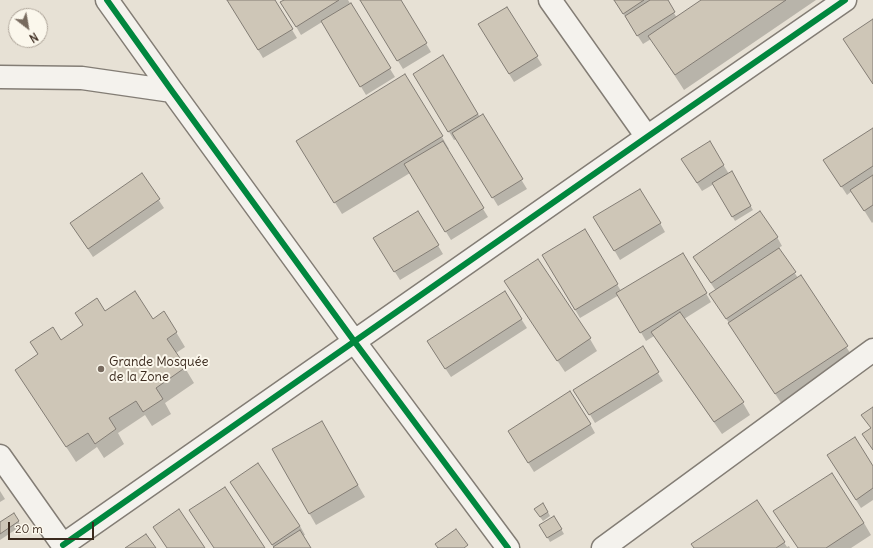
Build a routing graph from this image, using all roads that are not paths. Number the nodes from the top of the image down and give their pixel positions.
1 (107, 0) edge
2 (550, 0) edge
3 (845, 0) edge
4 (0, 77) edge
5 (172, 91) junction
6 (646, 137) junction
7 (354, 341) junction
8 (873, 350) edge
9 (0, 456) edge
10 (64, 547) edge
11 (508, 548) edge
12 (603, 548) edge

1 - 5 street
2 - 6 street
3 - 6 street
4 - 5 street
5 - 7 street
6 - 7 street
7 - 10 street
7 - 11 street
8 - 12 street
9 - 10 street

